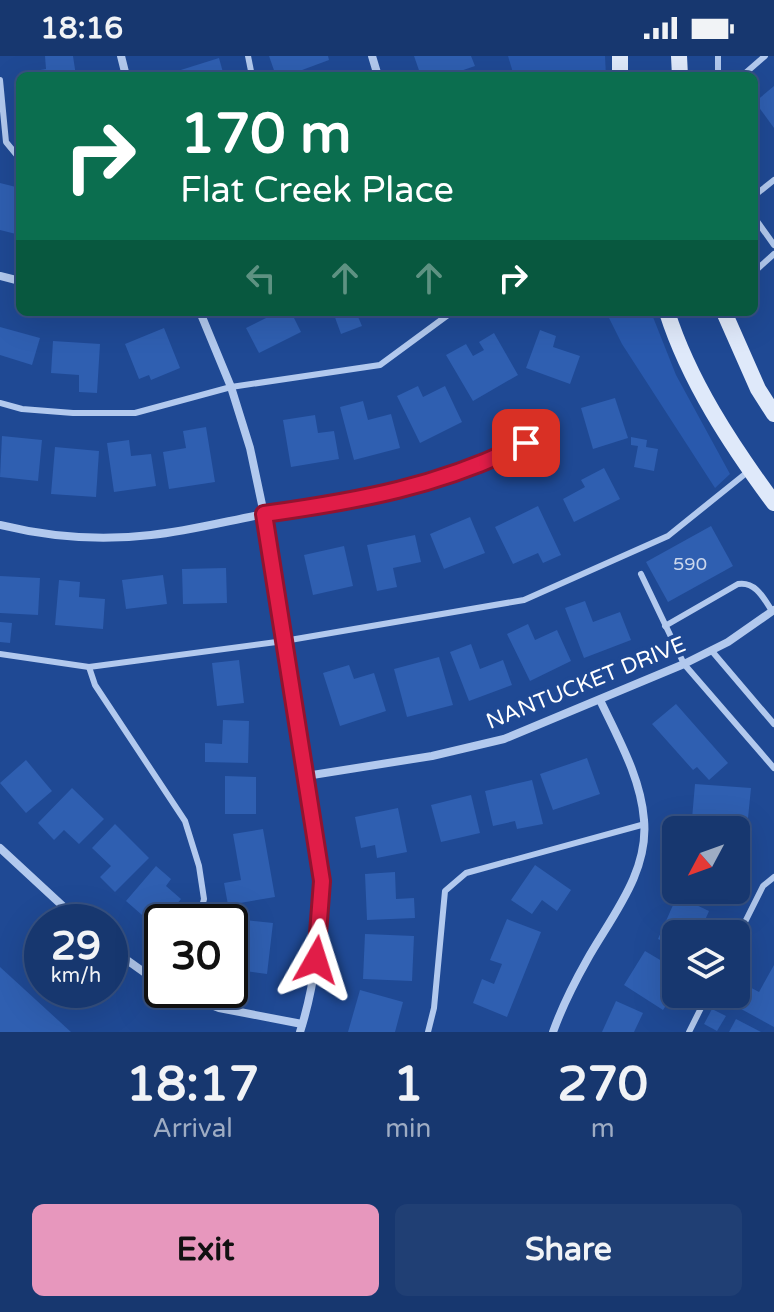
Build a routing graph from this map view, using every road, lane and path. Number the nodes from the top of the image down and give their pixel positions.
1 (765, 56) edge
2 (747, 72) edge
3 (0, 80) edge
4 (16, 154) edge
5 (774, 180) edge
6 (758, 193) edge
7 (758, 223) edge
8 (774, 245) edge
9 (774, 254) edge
10 (758, 268) edge
11 (202, 316) edge
12 (447, 316) edge
13 (669, 316) edge
14 (726, 316) edge
15 (231, 387) junction
16 (0, 403) edge
17 (774, 414) edge
18 (526, 443) dead end
19 (750, 470) junction
20 (774, 503) edge
21 (264, 514) junction
22 (0, 525) edge
23 (641, 574) dead end
24 (773, 611) edge
25 (665, 626) junction
26 (284, 641) junction
27 (711, 650) junction
28 (0, 654) edge
29 (684, 664) junction
30 (89, 667) junction
31 (600, 700) junction
32 (774, 724) edge
33 (774, 768) edge
34 (306, 776) junction
35 (645, 824) junction
36 (0, 848) edge
37 (774, 877) edge
38 (61, 904) edge
39 (203, 904) edge
40 (746, 920) edge
41 (219, 1008) edge
42 (701, 1008) edge
43 (301, 1028) edge
44 (428, 1032) edge
45 (553, 1032) edge
46 (689, 1032) edge

1 - 2 lane
3 - 4 lane
5 - 6 lane
7 - 8 lane
9 - 10 lane
11 - 15 street
12 - 15 lane
13 - 19 main road
14 - 17 main road
15 - 16 lane
15 - 21 street
18 - 21 street
19 - 20 main road
19 - 26 lane
21 - 22 street
21 - 26 street
23 - 25 lane
24 - 25 lane
24 - 27 street, NANTUCKET DRIVE
25 - 29 lane
26 - 30 lane
26 - 34 street
27 - 29 street, NANTUCKET DRIVE
27 - 32 lane
28 - 30 lane
29 - 31 street, NANTUCKET DRIVE
29 - 33 lane
30 - 39 lane
31 - 34 street, NANTUCKET DRIVE
31 - 35 street
34 - 43 street
35 - 44 lane
35 - 45 street
36 - 38 street
37 - 40 lane
41 - 43 street
42 - 46 lane

